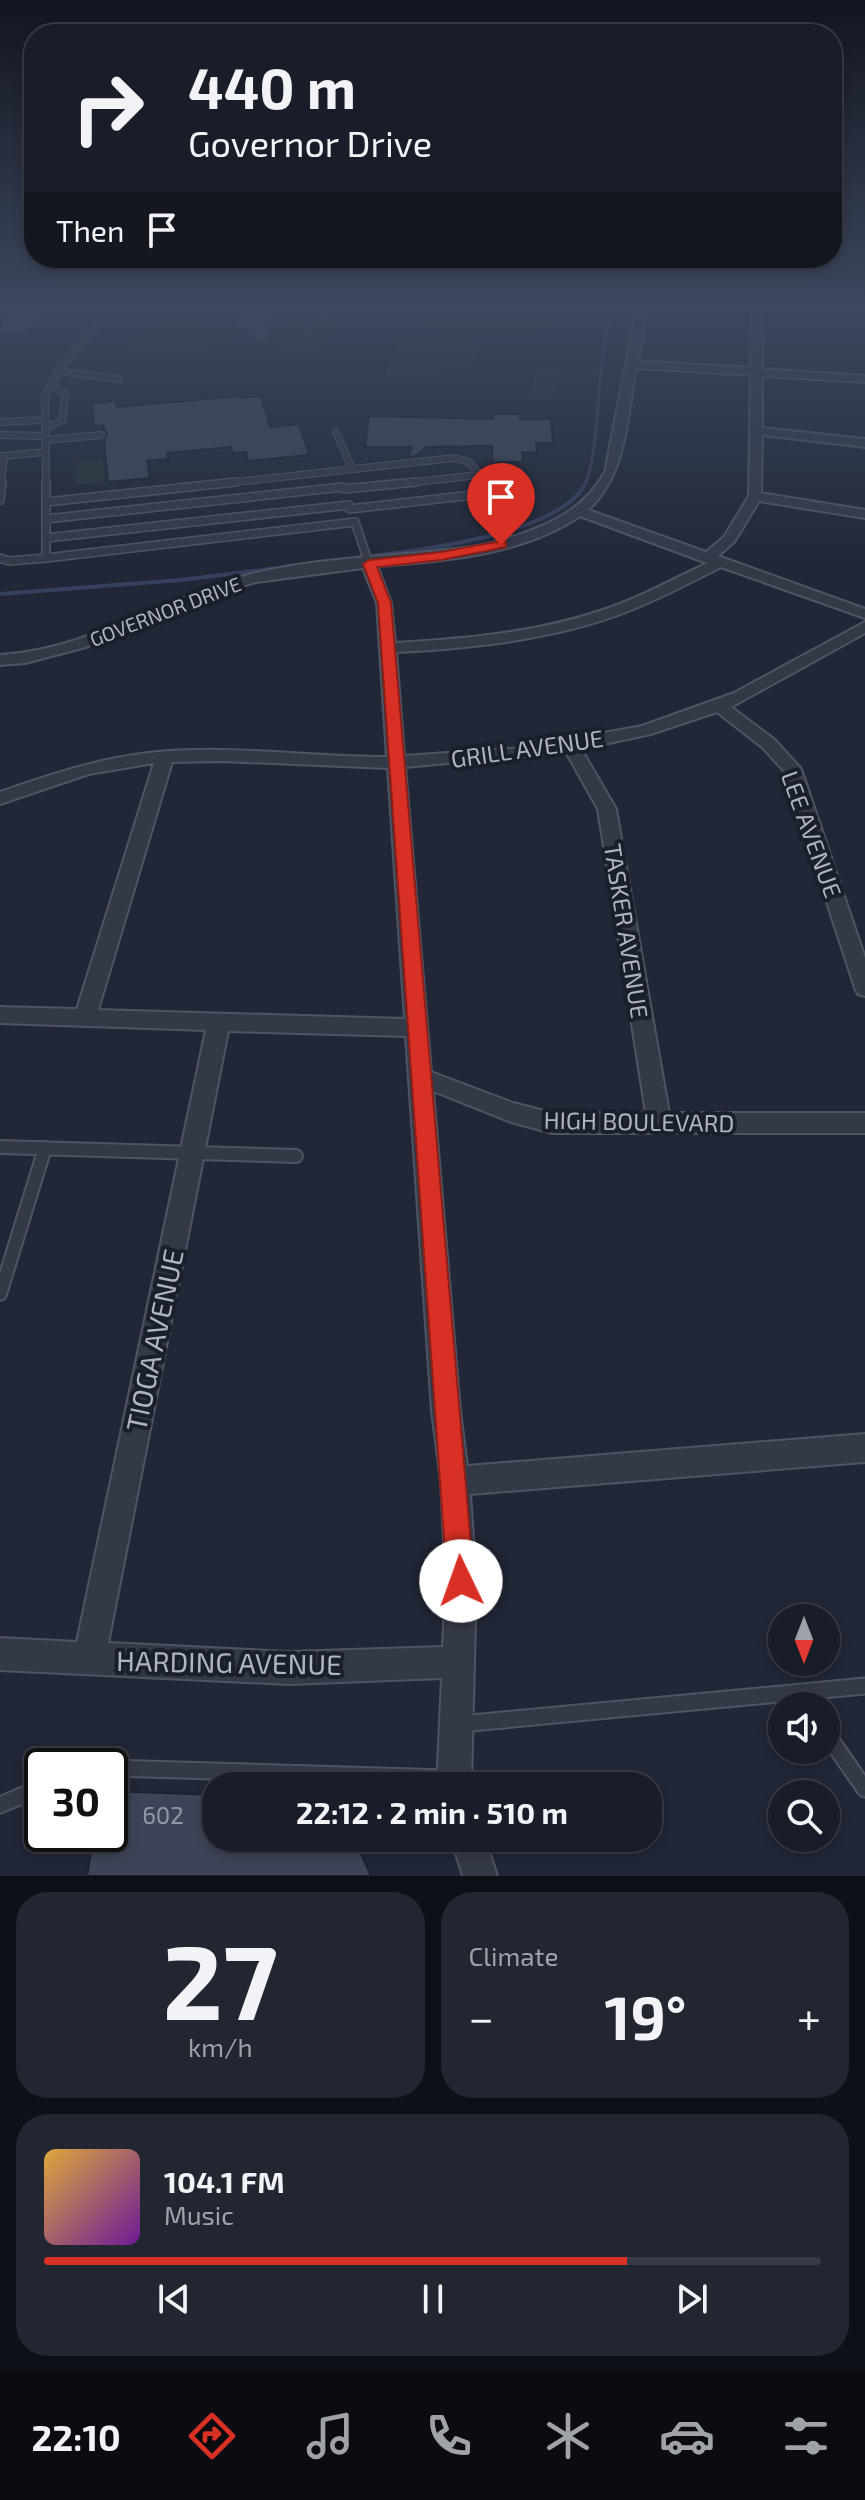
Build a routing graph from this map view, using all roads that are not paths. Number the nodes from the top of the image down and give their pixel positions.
1 (47, 392) edge
2 (62, 392) edge
3 (627, 392) edge
4 (757, 392) edge
5 (0, 422) edge
6 (45, 431) junction
7 (756, 431) junction
8 (336, 432) dead end
9 (0, 435) edge
10 (101, 435) dead end
11 (865, 443) edge
12 (45, 452) junction
13 (2, 456) edge
14 (352, 469) junction
15 (337, 471) junction
16 (480, 475) junction
17 (343, 488) junction
18 (755, 496) junction
19 (0, 500) edge
20 (46, 502) junction
21 (350, 507) junction
22 (581, 512) junction
23 (865, 514) edge
24 (46, 519) junction
25 (355, 522) junction
26 (46, 538) junction
27 (0, 558) edge
28 (46, 558) junction
29 (713, 561) junction
30 (369, 564) junction
31 (865, 614) edge
32 (865, 627) edge
33 (388, 648) junction
34 (0, 660) edge
35 (720, 706) junction
36 (571, 746) junction
37 (164, 759) junction
38 (397, 762) junction
39 (0, 798) edge
40 (865, 988) edge
41 (0, 1015) edge
42 (85, 1018) junction
43 (219, 1021) junction
44 (416, 1028) junction
45 (420, 1077) junction
46 (659, 1123) junction
47 (865, 1123) edge
48 (0, 1147) edge
49 (45, 1148) junction
50 (192, 1152) junction
51 (296, 1156) dead end
52 (0, 1294) edge
53 (865, 1448) edge
54 (455, 1481) junction
55 (0, 1654) edge
56 (89, 1658) junction
57 (458, 1662) junction
58 (865, 1686) edge
59 (838, 1692) edge
60 (768, 1703) edge
61 (456, 1725) junction
62 (840, 1753) edge
63 (128, 1769) edge
64 (208, 1772) edge
65 (454, 1772) edge
66 (865, 1789) edge
67 (24, 1795) edge
68 (0, 1805) edge
69 (472, 1852) edge
70 (480, 1876) edge

1 - 6 lane
2 - 6 lane
3 - 22 street, GOVERNOR DRIVE
4 - 7 street
5 - 6 lane
6 - 9 lane
6 - 10 lane
6 - 12 lane
7 - 11 street
7 - 18 street
8 - 14 lane
12 - 13 lane
12 - 20 lane
13 - 19 lane
14 - 15 lane
14 - 16 lane
15 - 17 lane
15 - 20 lane
16 - 17 lane
16 - 21 lane
17 - 21 lane
17 - 24 lane
18 - 23 street
18 - 29 street
20 - 24 lane
21 - 25 lane
21 - 26 lane
22 - 29 street
22 - 30 street, GOVERNOR DRIVE
24 - 26 lane
25 - 28 lane
25 - 30 lane
26 - 28 lane
27 - 28 lane
29 - 31 street
29 - 33 street
30 - 33 street
30 - 34 street, GOVERNOR DRIVE
32 - 35 street, GRILL AVENUE
33 - 38 street
35 - 36 street, GRILL AVENUE
35 - 40 street, LEE AVENUE
36 - 38 street, GRILL AVENUE
36 - 46 street, TASKER AVENUE
37 - 38 street, GRILL AVENUE
37 - 39 street, GRILL AVENUE
37 - 42 street
38 - 44 street
41 - 42 street
42 - 43 street
43 - 44 street
43 - 50 street, TIOGA AVENUE
44 - 45 street
45 - 46 street, HIGH BOULEVARD
45 - 54 street
46 - 47 street, HIGH BOULEVARD
48 - 49 lane
49 - 50 lane
49 - 52 lane
50 - 51 lane
50 - 56 street, TIOGA AVENUE
53 - 54 street
54 - 57 street
55 - 56 street, HARDING AVENUE
56 - 57 street, HARDING AVENUE
57 - 61 street
58 - 59 lane
60 - 61 lane
61 - 65 street
62 - 66 lane
63 - 64 lane
67 - 68 lane
69 - 70 street

